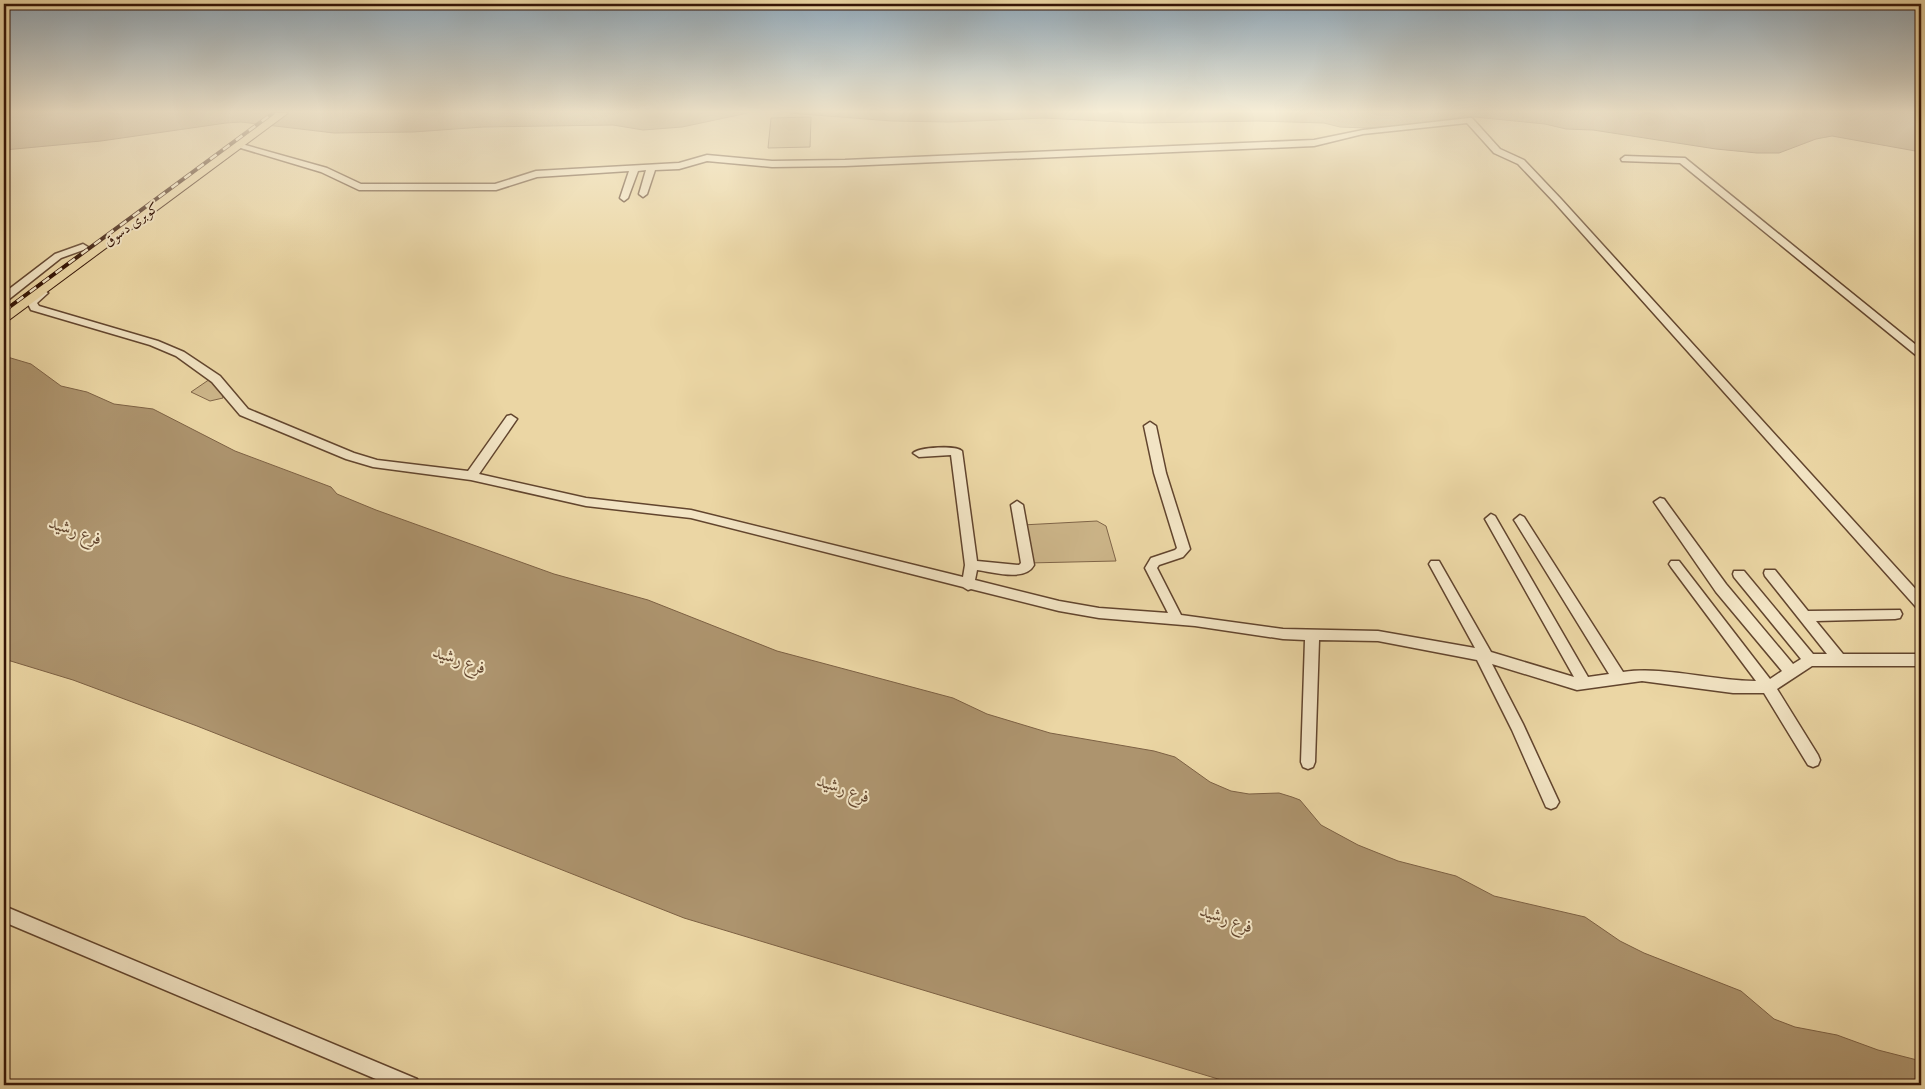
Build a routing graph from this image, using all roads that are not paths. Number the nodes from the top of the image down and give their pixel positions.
1 (203, 164) edge
2 (213, 164) edge
3 (300, 164) edge
4 (689, 164) edge
5 (762, 164) edge
6 (779, 164) edge
7 (1523, 164) edge
8 (1687, 164) edge
9 (652, 166) junction
10 (635, 167) junction
11 (643, 194) dead end
12 (624, 198) dead end
13 (111, 238) junction
14 (84, 247) junction
15 (55, 274) junction
16 (4, 298) edge
17 (4, 304) edge
18 (4, 317) edge
19 (1921, 354) edge
20 (511, 418) dead end
21 (1150, 426) dead end
22 (919, 453) dead end
23 (471, 476) junction
24 (1660, 502) dead end
25 (1017, 506) dead end
26 (1490, 519) dead end
27 (1520, 520) dead end
28 (1435, 564) dead end
29 (1676, 564) dead end
30 (971, 565) junction
31 (1770, 573) dead end
32 (1739, 574) dead end
33 (968, 584) junction
34 (1921, 603) edge
35 (1895, 614) dead end
36 (1805, 616) junction
37 (1177, 619) junction
38 (1312, 635) junction
39 (1484, 655) junction
40 (1810, 660) junction
41 (1840, 660) junction
42 (1921, 660) edge
43 (1791, 671) junction
44 (1620, 679) junction
45 (1585, 684) junction
46 (1768, 687) junction
47 (1813, 760) dead end
48 (1308, 762) dead end
49 (1551, 802) dead end
50 (4, 914) edge
51 (411, 1085) edge

1 - 14 highway, كوبرى دسوق
2 - 13 highway, كوبرى دسوق
3 - 10 street
4 - 9 street
5 - 6 street
7 - 34 street
8 - 19 street
9 - 10 street
9 - 11 street
10 - 12 street
13 - 15 highway, كوبرى دسوق
13 - 23 street
14 - 15 highway, كوبرى دسوق
14 - 16 street
15 - 17 highway, كوبرى دسوق
15 - 18 highway, كوبرى دسوق
20 - 23 street
21 - 37 street
22 - 30 street
23 - 33 street
24 - 43 street
25 - 30 street
26 - 45 street
27 - 44 street
28 - 39 street
29 - 46 street
30 - 33 street
31 - 36 street
32 - 40 street
33 - 37 street
35 - 36 street
36 - 41 street
37 - 38 street
38 - 39 street
38 - 48 street
39 - 45 street
39 - 49 street
40 - 41 street
40 - 43 street
41 - 42 street
43 - 46 street
44 - 45 street
44 - 46 street
46 - 47 street
50 - 51 street

